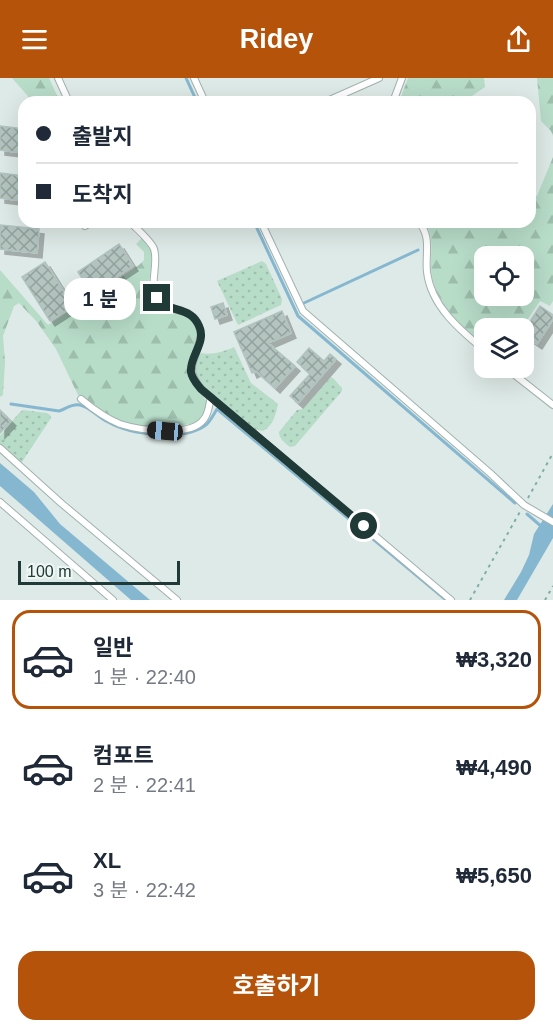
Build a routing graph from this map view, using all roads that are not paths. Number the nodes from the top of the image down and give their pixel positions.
1 (58, 78) edge
2 (194, 78) edge
3 (379, 78) edge
4 (402, 78) edge
5 (66, 96) edge
6 (202, 96) edge
7 (338, 96) edge
8 (395, 96) edge
9 (136, 228) edge
10 (264, 228) edge
11 (422, 228) edge
12 (474, 341) edge
13 (519, 378) edge
14 (210, 397) junction
15 (81, 399) dead end
16 (553, 405) edge
17 (0, 448) edge
18 (0, 502) edge
19 (553, 522) edge
20 (113, 600) edge
21 (177, 600) edge
22 (451, 600) edge

1 - 5 lane
2 - 6 lane
3 - 7 lane
4 - 8 lane
9 - 14 lane
10 - 19 lane
11 - 12 lane
13 - 16 lane
14 - 15 lane
14 - 22 lane
17 - 21 lane
18 - 20 lane

